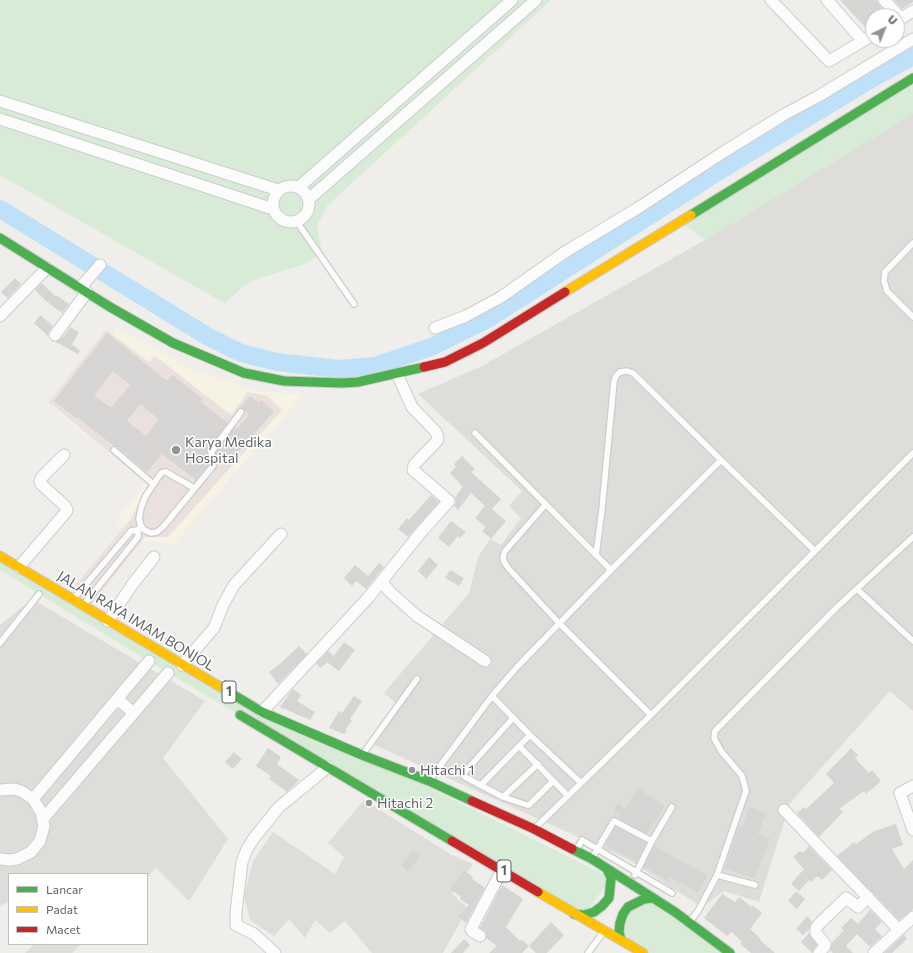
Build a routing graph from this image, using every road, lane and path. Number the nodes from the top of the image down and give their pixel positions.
1 (512, 0) edge
2 (536, 0) edge
3 (771, 0) edge
4 (827, 0) edge
5 (913, 39) edge
6 (863, 41) joint
7 (913, 78) edge
8 (0, 102) edge
9 (0, 119) edge
10 (299, 187) junction
11 (278, 190) junction
12 (309, 199) junction
13 (273, 209) junction
14 (297, 222) junction
15 (0, 238) edge
16 (913, 243) edge
17 (100, 266) dead end
18 (47, 268) junction
19 (83, 290) junction
20 (354, 304) dead end
21 (0, 316) edge
22 (913, 317) edge
23 (435, 328) dead end
24 (55, 335) dead end
25 (397, 374) junction
26 (241, 412) dead end
27 (475, 433) dead end
28 (114, 450) dead end
29 (913, 453) edge
30 (64, 455) dead end
31 (721, 460) junction
32 (153, 484) junction
33 (194, 488) junction
34 (546, 504) junction
35 (139, 528) junction
36 (281, 534) dead end
37 (913, 538) edge
38 (814, 551) junction
39 (596, 555) junction
40 (0, 556) edge
41 (154, 557) dead end
42 (19, 567) junction
43 (611, 570) junction
44 (382, 582) junction
45 (857, 589) junction
46 (39, 594) dead end
47 (73, 600) junction
48 (83, 606) junction
49 (108, 621) junction
50 (559, 623) junction
51 (913, 641) edge
52 (0, 642) edge
53 (485, 661) dead end
54 (182, 665) junction
55 (417, 679) dead end
56 (492, 696) junction
57 (117, 699) junction
58 (235, 712) dead end
59 (262, 712) junction
60 (134, 713) junction
61 (651, 715) junction
62 (512, 718) junction
63 (530, 735) junction
64 (519, 746) junction
65 (362, 755) junction
66 (538, 764) junction
67 (328, 767) junction
68 (552, 780) junction
69 (429, 781) junction
70 (581, 783) junction
71 (481, 785) junction
72 (913, 786) edge
73 (0, 790) edge
74 (568, 796) junction
75 (503, 797) junction
76 (33, 799) junction
77 (672, 807) dead end
78 (784, 810) dead end
79 (43, 819) junction
80 (534, 829) junction
81 (913, 830) edge
82 (652, 841) junction
83 (597, 849) junction
84 (576, 850) junction
85 (0, 859) edge
86 (592, 859) junction
87 (607, 869) junction
88 (502, 870) junction
89 (636, 871) junction
90 (717, 876) junction
91 (630, 883) junction
92 (754, 885) dead end
93 (672, 893) dead end
94 (868, 897) junction
95 (653, 898) junction
96 (574, 914) junction
97 (913, 917) edge
98 (690, 922) junction
99 (899, 930) junction
100 (604, 931) junction
101 (480, 936) dead end
102 (621, 940) junction
103 (275, 953) edge
104 (588, 953) edge
105 (643, 953) edge
106 (730, 953) edge
107 (819, 953) edge
108 (874, 953) edge

1 - 10 street
2 - 12 street
3 - 6 street
4 - 6 street
5 - 23 street
7 - 25 main road
8 - 11 street
9 - 13 street
10 - 11 street
10 - 12 street
11 - 13 street
12 - 14 street
13 - 14 street
14 - 20 lane
15 - 18 main road
16 - 22 lane
17 - 19 street
18 - 19 main road
18 - 21 street
19 - 24 street
19 - 25 main road
25 - 44 street
26 - 33 lane
27 - 34 lane
28 - 32 lane
29 - 38 lane
30 - 42 street
31 - 38 lane
31 - 39 lane
31 - 43 lane
32 - 33 lane
32 - 35 lane
33 - 35 lane
34 - 39 lane
34 - 50 lane
35 - 47 lane
35 - 48 lane
36 - 54 street
37 - 45 lane
38 - 61 lane
39 - 43 lane
40 - 42 main road, JALAN RAYA IMAM BONJOL / 1
41 - 49 street
42 - 47 main road, JALAN RAYA IMAM BONJOL / 1
43 - 50 lane
44 - 53 street
44 - 59 street
45 - 51 lane
45 - 90 lane
46 - 52 lane
47 - 48 main road, JALAN RAYA IMAM BONJOL / 1
48 - 49 main road, JALAN RAYA IMAM BONJOL / 1
49 - 54 main road, JALAN RAYA IMAM BONJOL / 1
50 - 56 lane
50 - 61 lane
54 - 59 main road, JALAN RAYA IMAM BONJOL / 1
55 - 65 lane
56 - 62 lane
56 - 69 lane
57 - 60 street
57 - 60 street
57 - 76 street
58 - 67 main road, 1
59 - 65 main road, JALAN RAYA IMAM BONJOL / 1
60 - 79 street
61 - 70 lane
62 - 63 lane
62 - 71 lane
63 - 64 lane
63 - 70 lane
64 - 66 lane
64 - 71 lane
65 - 69 main road, JALAN RAYA IMAM BONJOL / 1
66 - 68 lane
66 - 75 lane
67 - 88 main road, 1
67 - 103 street
68 - 74 lane
68 - 75 lane
69 - 80 main road, JALAN RAYA IMAM BONJOL / 1
70 - 74 lane
71 - 75 lane
72 - 81 street
73 - 76 street
74 - 80 lane
76 - 79 street
77 - 82 lane
78 - 94 street
79 - 85 street
80 - 84 main road, JALAN RAYA IMAM BONJOL / 1
82 - 83 lane
82 - 89 lane
83 - 84 lane
83 - 86 lane
83 - 89 lane
84 - 86 main road, JALAN RAYA IMAM BONJOL / 1
86 - 87 main road, JALAN RAYA IMAM BONJOL / 1
87 - 91 main road, 1
87 - 96 main road
88 - 96 main road, 1
88 - 101 street
89 - 91 lane
89 - 93 lane
90 - 92 lane
90 - 98 lane
91 - 95 main road, 1
94 - 99 street
94 - 107 street
95 - 98 main road, 1
95 - 102 main road
96 - 100 main road, 1
97 - 99 street
98 - 106 main road, 1
99 - 108 street
100 - 102 main road, 1
100 - 104 lane
102 - 105 main road, 1

